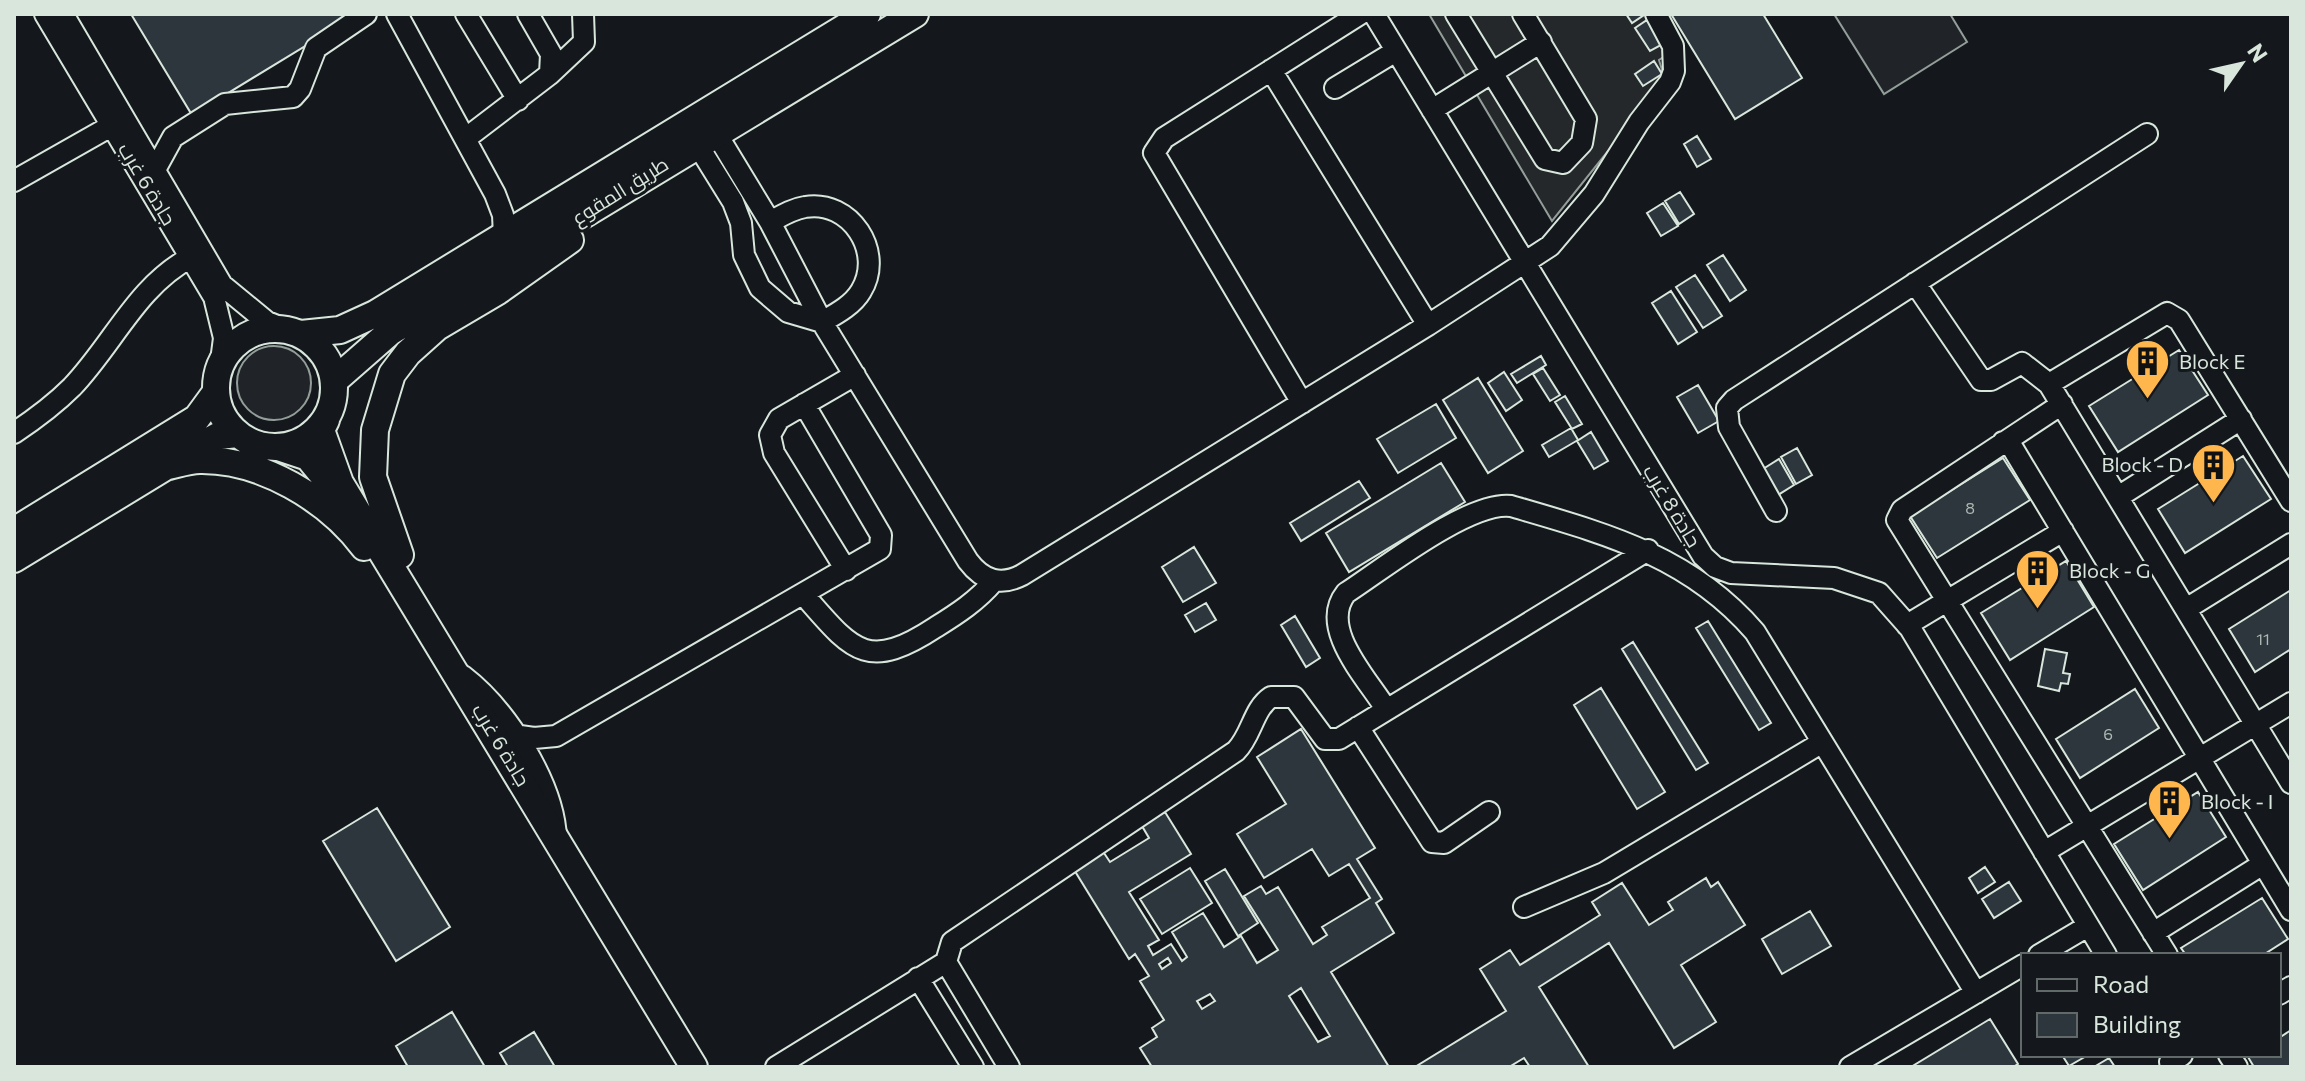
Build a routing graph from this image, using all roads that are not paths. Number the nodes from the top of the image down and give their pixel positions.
1 (45, 14) edge
2 (63, 14) edge
3 (366, 14) edge
4 (397, 14) edge
5 (466, 14) edge
6 (528, 14) edge
7 (583, 14) edge
8 (867, 14) edge
9 (915, 14) edge
10 (1360, 14) edge
11 (1374, 14) edge
12 (1456, 14) edge
13 (1523, 14) edge
14 (1656, 14) edge
15 (838, 21) edge
16 (1541, 42) junction
17 (1396, 51) junction
18 (1271, 70) junction
19 (1492, 73) junction
20 (550, 74) junction
21 (1335, 88) dead end
22 (518, 100) junction
23 (1432, 110) junction
24 (111, 126) junction
25 (2147, 134) dead end
26 (707, 138) junction
27 (465, 139) junction
28 (156, 168) junction
29 (14, 181) edge
30 (607, 199) junction
31 (770, 222) junction
32 (504, 236) junction
33 (191, 257) junction
34 (1524, 264) junction
35 (1915, 283) junction
36 (822, 322) junction
37 (1428, 325) junction
38 (291, 331) junction
39 (221, 361) junction
40 (855, 375) junction
41 (334, 381) junction
42 (2049, 384) junction
43 (216, 392) junction
44 (1302, 403) junction
45 (804, 404) junction
46 (2062, 404) junction
47 (2241, 419) junction
48 (326, 420) junction
49 (14, 433) edge
50 (238, 434) junction
51 (2003, 442) junction
52 (278, 447) junction
53 (164, 467) junction
54 (2118, 497) junction
55 (2291, 501) edge
56 (1776, 511) dead end
57 (14, 531) edge
58 (2063, 531) junction
59 (2291, 544) edge
60 (1648, 550) junction
61 (14, 559) edge
62 (846, 570) junction
63 (994, 581) junction
64 (803, 594) junction
65 (406, 598) junction
66 (1948, 601) junction
67 (2186, 609) junction
68 (1907, 625) junction
69 (456, 671) junction
70 (2291, 703) edge
71 (1386, 709) junction
72 (2256, 725) junction
73 (1358, 727) junction
74 (513, 735) junction
75 (556, 736) junction
76 (1821, 743) junction
77 (2200, 759) junction
78 (539, 777) junction
79 (2291, 783) edge
80 (1489, 812) dead end
81 (2088, 827) junction
82 (556, 838) junction
83 (2044, 852) junction
84 (2263, 864) junction
85 (1524, 907) dead end
86 (2291, 910) edge
87 (2088, 926) junction
88 (2153, 933) junction
89 (2042, 953) edge
90 (2105, 953) edge
91 (2166, 953) edge
92 (946, 962) junction
93 (2021, 966) edge
94 (918, 978) junction
95 (1976, 993) junction
96 (680, 1067) edge
97 (694, 1067) edge
98 (776, 1067) edge
99 (973, 1067) edge
100 (1009, 1067) edge
101 (1850, 1067) edge

1 - 24 street, جادة 6 غرب
2 - 28 street, جادة 6 غرب
3 - 28 street
4 - 27 street
5 - 22 street
6 - 20 street
7 - 20 street
8 - 15 main road, طريق المقوع
9 - 26 main road, طريق المقوع
10 - 18 street
11 - 17 street, جادة 8 غرب
12 - 19 street
13 - 16 street
14 - 34 street
15 - 32 main road, طريق المقوع
16 - 19 street
16 - 19 street
17 - 21 street
17 - 23 street, جادة 8 غرب
18 - 37 street
18 - 44 street
19 - 23 street
20 - 22 street
22 - 27 street
23 - 34 street, جادة 8 غرب
24 - 29 street
24 - 33 street, جادة 6 غرب
25 - 35 street
26 - 30 main road, طريق المقوع
26 - 31 street
26 - 36 street
27 - 32 street
28 - 38 street, جادة 6 غرب
30 - 41 main road, طريق المقوع
30 - 65 main road
31 - 36 street
31 - 36 street
32 - 38 main road, طريق المقوع
33 - 39 street, جادة 6 غرب
33 - 49 street
34 - 37 street
34 - 68 street, جادة 8 غرب
35 - 42 street
35 - 56 street
36 - 40 street
37 - 44 street
38 - 39 main road
38 - 41 main road
39 - 43 main road
40 - 45 street
40 - 63 street
41 - 48 main road
42 - 46 street
42 - 47 street
43 - 50 main road
43 - 57 main road
44 - 63 street
45 - 62 street
45 - 62 street
46 - 51 street
46 - 54 street
47 - 54 street
47 - 55 street
48 - 52 main road
48 - 65 main road, جادة 6 غرب
50 - 52 main road
50 - 53 main road
51 - 58 street
51 - 66 street
52 - 65 main road, جادة 6 غرب
53 - 61 main road
53 - 65 main road
54 - 67 street
58 - 66 street
58 - 77 street
59 - 67 street
60 - 71 street
60 - 71 street
60 - 76 street
62 - 64 street
63 - 64 street
64 - 75 street
65 - 69 main road, جادة 6 غرب
65 - 96 main road, جادة 6 غرب
66 - 68 street
66 - 81 street
67 - 72 street
68 - 83 street, جادة 8 غرب
69 - 74 street
69 - 82 main road, جادة 6 غرب
70 - 72 street
71 - 73 street
72 - 77 street
72 - 79 street
73 - 80 street
73 - 92 street
74 - 75 street
74 - 78 street
75 - 78 street
76 - 85 street
76 - 95 street
77 - 81 street
77 - 84 street
78 - 82 street
81 - 83 street
81 - 88 street
82 - 97 main road, جادة 6 غرب
83 - 87 street, جادة 8 غرب
84 - 86 street
84 - 88 street
87 - 89 street
87 - 90 street, جادة 8 غرب
88 - 91 street
92 - 94 street
92 - 100 street
93 - 95 street
94 - 98 street
94 - 99 street
95 - 101 street

